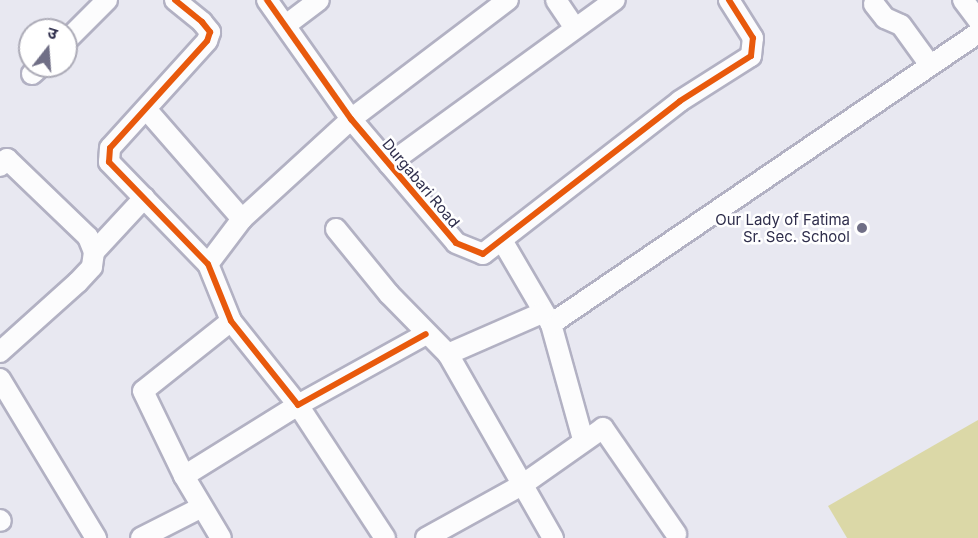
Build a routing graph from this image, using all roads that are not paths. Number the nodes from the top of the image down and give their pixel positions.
1 (107, 0) edge
2 (174, 0) edge
3 (267, 0) edge
4 (319, 0) edge
5 (508, 0) edge
6 (556, 0) edge
7 (615, 0) edge
8 (963, 0) edge
9 (736, 3) edge
10 (874, 4) dead end
11 (978, 20) edge
12 (286, 25) junction
13 (574, 27) junction
14 (78, 29) edge
15 (978, 33) edge
16 (930, 65) junction
17 (146, 109) junction
18 (351, 118) junction
19 (2, 159) edge
20 (389, 164) junction
21 (144, 198) junction
22 (242, 219) junction
23 (336, 229) dead end
24 (503, 242) junction
25 (94, 252) junction
26 (208, 264) junction
27 (547, 318) junction
28 (231, 321) junction
29 (426, 334) junction
30 (0, 352) edge
31 (448, 354) junction
32 (0, 379) edge
33 (298, 405) junction
34 (583, 439) junction
35 (184, 477) junction
36 (522, 485) junction
37 (200, 508) junction
38 (676, 534) dead end
39 (96, 538) edge
40 (141, 538) edge
41 (221, 538) edge
42 (385, 538) edge
43 (426, 538) edge
44 (553, 538) edge

1 - 14 street
2 - 17 street
3 - 12 street, Durgabari Road
4 - 12 street
5 - 18 street
6 - 13 street
7 - 13 street
8 - 11 street
9 - 24 street, Durgabari Road
10 - 16 street
12 - 18 street, Durgabari Road
13 - 20 street
15 - 16 street
16 - 27 street
17 - 21 street
17 - 22 street
18 - 20 street, Durgabari Road
18 - 22 street
19 - 25 street
20 - 24 street, Durgabari Road
21 - 25 street
21 - 26 street
22 - 26 street
23 - 29 street
24 - 27 street
25 - 30 street
26 - 28 street
27 - 31 street
27 - 34 street
28 - 33 street
28 - 35 street
29 - 31 street
29 - 33 street
31 - 36 street
32 - 39 street
33 - 35 street
33 - 42 street
34 - 36 street
34 - 38 street
35 - 37 street
36 - 43 street
36 - 44 street
37 - 40 street
37 - 41 street

